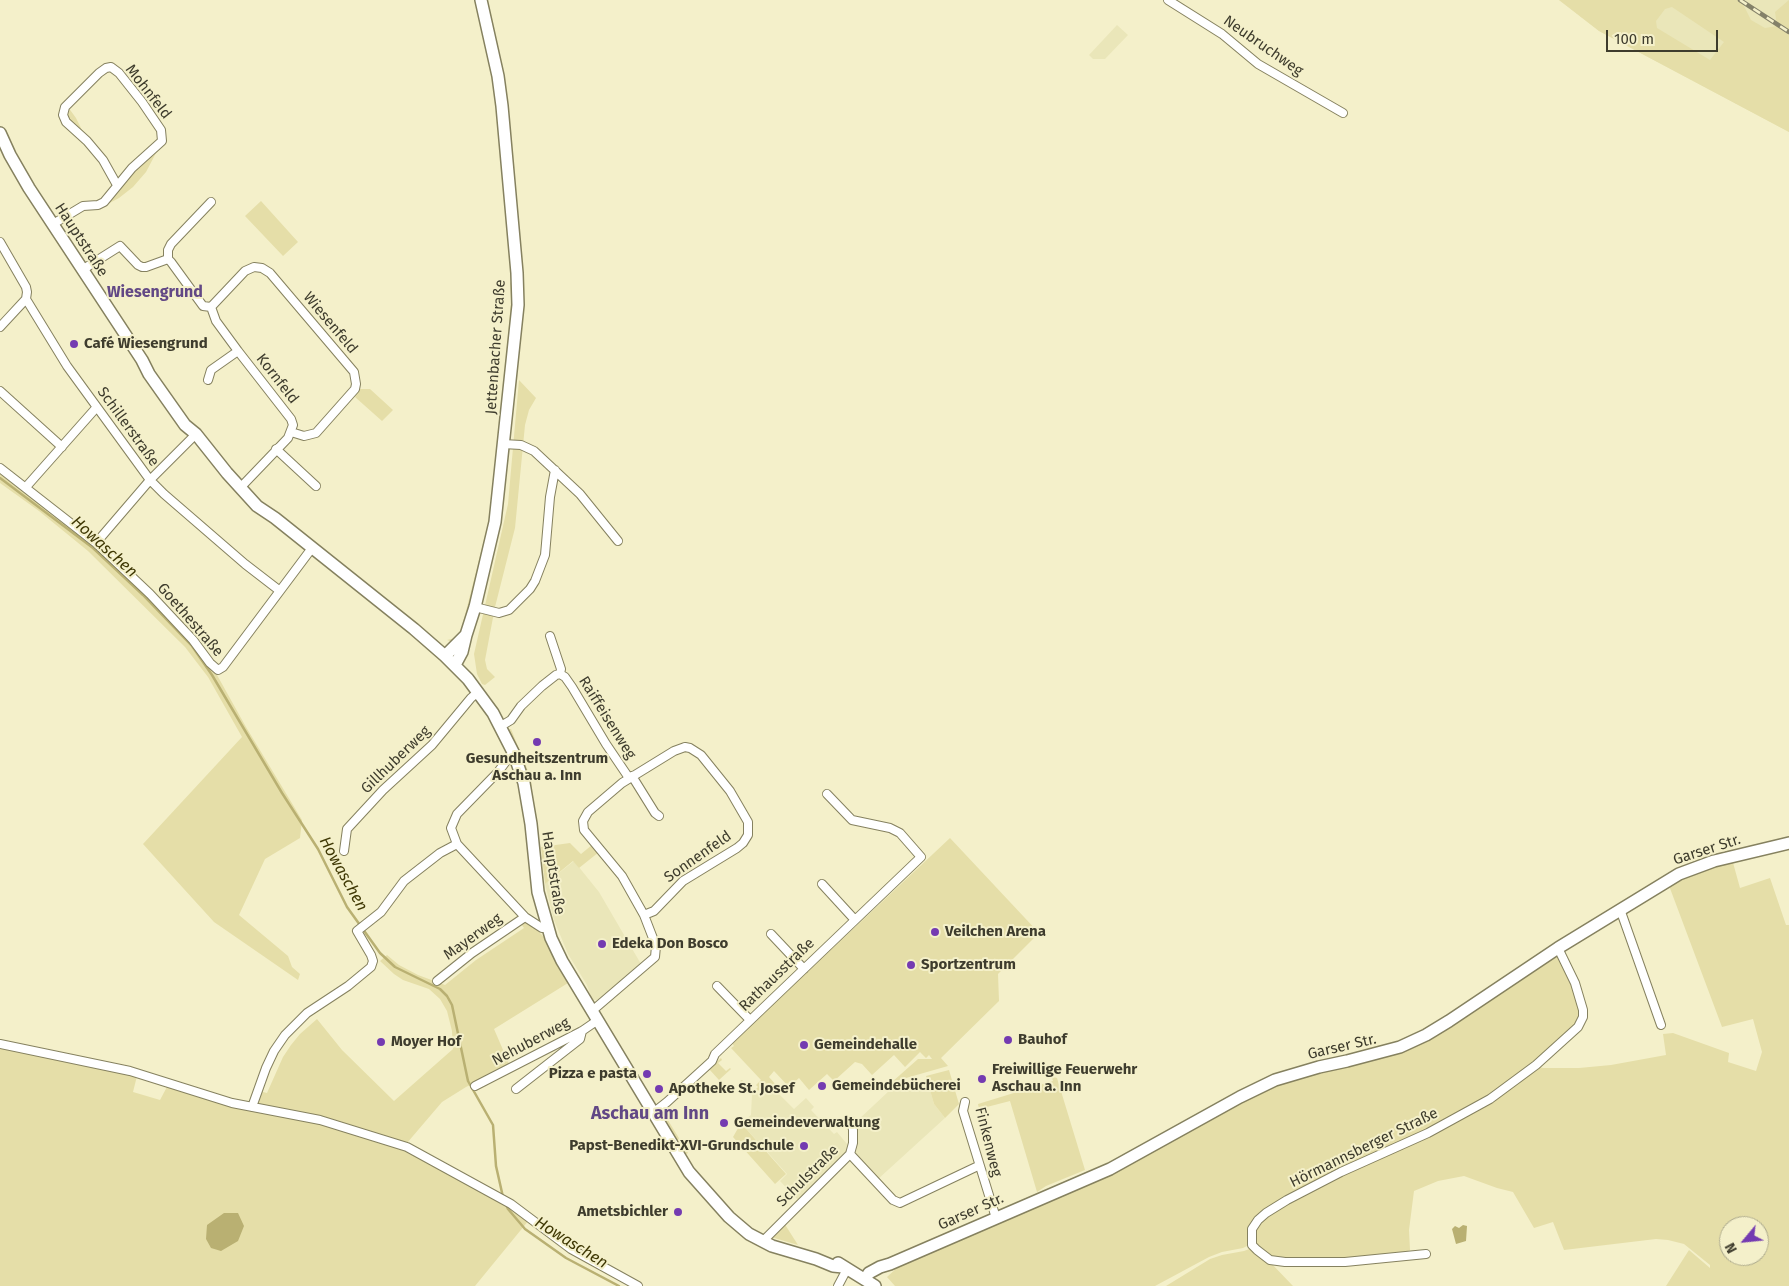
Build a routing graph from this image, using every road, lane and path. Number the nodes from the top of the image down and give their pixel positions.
1 (481, 0) edge
2 (1168, 0) edge
3 (1343, 113) dead end
4 (0, 133) edge
5 (117, 184) junction
6 (211, 202) dead end
7 (53, 224) junction
8 (0, 242) edge
9 (168, 260) junction
10 (82, 270) junction
11 (291, 283) dead end
12 (283, 289) junction
13 (26, 299) junction
14 (210, 307) junction
15 (0, 327) edge
16 (238, 351) junction
17 (208, 380) dead end
18 (0, 391) edge
19 (96, 408) junction
20 (291, 432) junction
21 (196, 434) junction
22 (503, 444) junction
23 (62, 448) junction
24 (276, 449) junction
25 (0, 468) edge
26 (555, 470) junction
27 (150, 480) junction
28 (316, 486) dead end
29 (26, 487) junction
30 (241, 488) junction
31 (618, 540) dead end
32 (96, 543) junction
33 (312, 548) junction
34 (280, 591) junction
35 (475, 607) junction
36 (466, 635) junction
37 (550, 636) dead end
38 (445, 656) junction
39 (455, 665) junction
40 (560, 674) junction
41 (478, 692) junction
42 (501, 726) junction
43 (514, 754) junction
44 (631, 777) junction
45 (827, 794) dead end
46 (659, 816) dead end
47 (1789, 843) edge
48 (456, 844) junction
49 (344, 851) dead end
50 (822, 884) dead end
51 (1620, 909) junction
52 (644, 915) junction
53 (526, 917) junction
54 (855, 920) junction
55 (547, 928) junction
56 (771, 934) dead end
57 (1558, 948) junction
58 (804, 969) junction
59 (437, 981) dead end
60 (717, 986) dead end
61 (595, 1016) junction
62 (750, 1020) junction
63 (1661, 1025) dead end
64 (582, 1031) junction
65 (0, 1044) edge
66 (476, 1086) dead end
67 (516, 1088) dead end
68 (965, 1102) dead end
69 (252, 1107) junction
70 (653, 1113) junction
71 (851, 1121) dead end
72 (850, 1154) junction
73 (978, 1166) junction
74 (996, 1218) junction
75 (762, 1242) junction
76 (1426, 1254) dead end
77 (845, 1268) junction
78 (873, 1284) edge
79 (638, 1286) edge
80 (838, 1286) edge

1 - 22 main road, Jettenbacher Straße
2 - 3 street, Neubruchweg
4 - 7 main road, Hauptstraße
5 - 5 street, Mohnfeld
5 - 7 street, Mohnfeld
6 - 9 street
7 - 10 main road, Hauptstraße
8 - 13 street, Schillerstraße
9 - 10 street
9 - 14 street, Kornfeld
10 - 21 main road, Hauptstraße
11 - 12 street
12 - 14 street, Wiesenfeld
12 - 20 street, Wiesenfeld
13 - 15 street
13 - 19 street, Schillerstraße
14 - 16 street, Kornfeld
16 - 17 street, Kornfeld
16 - 20 street, Kornfeld
18 - 23 street
19 - 23 street
19 - 27 street, Schillerstraße
20 - 24 street
21 - 27 street
21 - 30 main road, Hauptstraße
22 - 26 street
22 - 35 main road, Jettenbacher Straße
23 - 29 street
24 - 28 street
24 - 30 street
25 - 29 street, Goethestraße
26 - 31 street
26 - 35 street
27 - 32 street
27 - 34 street, Schillerstraße
29 - 32 street, Goethestraße
30 - 33 main road, Hauptstraße
32 - 34 street, Goethestraße
33 - 34 street
33 - 38 main road, Hauptstraße
35 - 36 main road, Jettenbacher Straße
36 - 38 main road, Jettenbacher Straße
36 - 39 main road, Jettenbacher Straße
37 - 40 street, Raiffeisenweg
38 - 39 main road, Hauptstraße
39 - 41 main road, Hauptstraße
40 - 42 street, Raiffeisenweg
40 - 44 street, Raiffeisenweg
41 - 42 main road, Hauptstraße
41 - 49 street, Gillhuberweg
42 - 43 main road, Hauptstraße
43 - 48 street
43 - 55 main road, Hauptstraße
44 - 46 street
44 - 52 street, Sonnenfeld
44 - 52 street, Sonnenfeld
45 - 54 street, Rathausstraße
47 - 51 main road, Garser Str.
48 - 53 street
48 - 69 street
50 - 54 street
51 - 57 main road, Garser Str.
51 - 63 street
52 - 61 street, Sonnenfeld
53 - 55 street
53 - 59 street, Mayerweg
54 - 58 street, Rathausstraße
55 - 61 main road, Hauptstraße
56 - 58 street
57 - 74 main road, Garser Str.
57 - 76 street, Hörmannsberger Straße
58 - 62 street, Rathausstraße
60 - 62 street
61 - 64 street, Nehuberweg
61 - 70 main road, Hauptstraße
62 - 70 street, Rathausstraße
64 - 66 street, Nehuberweg
64 - 67 street
65 - 69 street
68 - 73 street, Finkenweg
69 - 79 street
70 - 75 main road, Hauptstraße
71 - 72 street, Schulstraße
72 - 73 street
72 - 75 street, Schulstraße
73 - 74 street, Finkenweg
74 - 78 main road, Garser Str.
75 - 77 main road, Hauptstraße
77 - 78 main road, Hauptstraße
77 - 80 street

